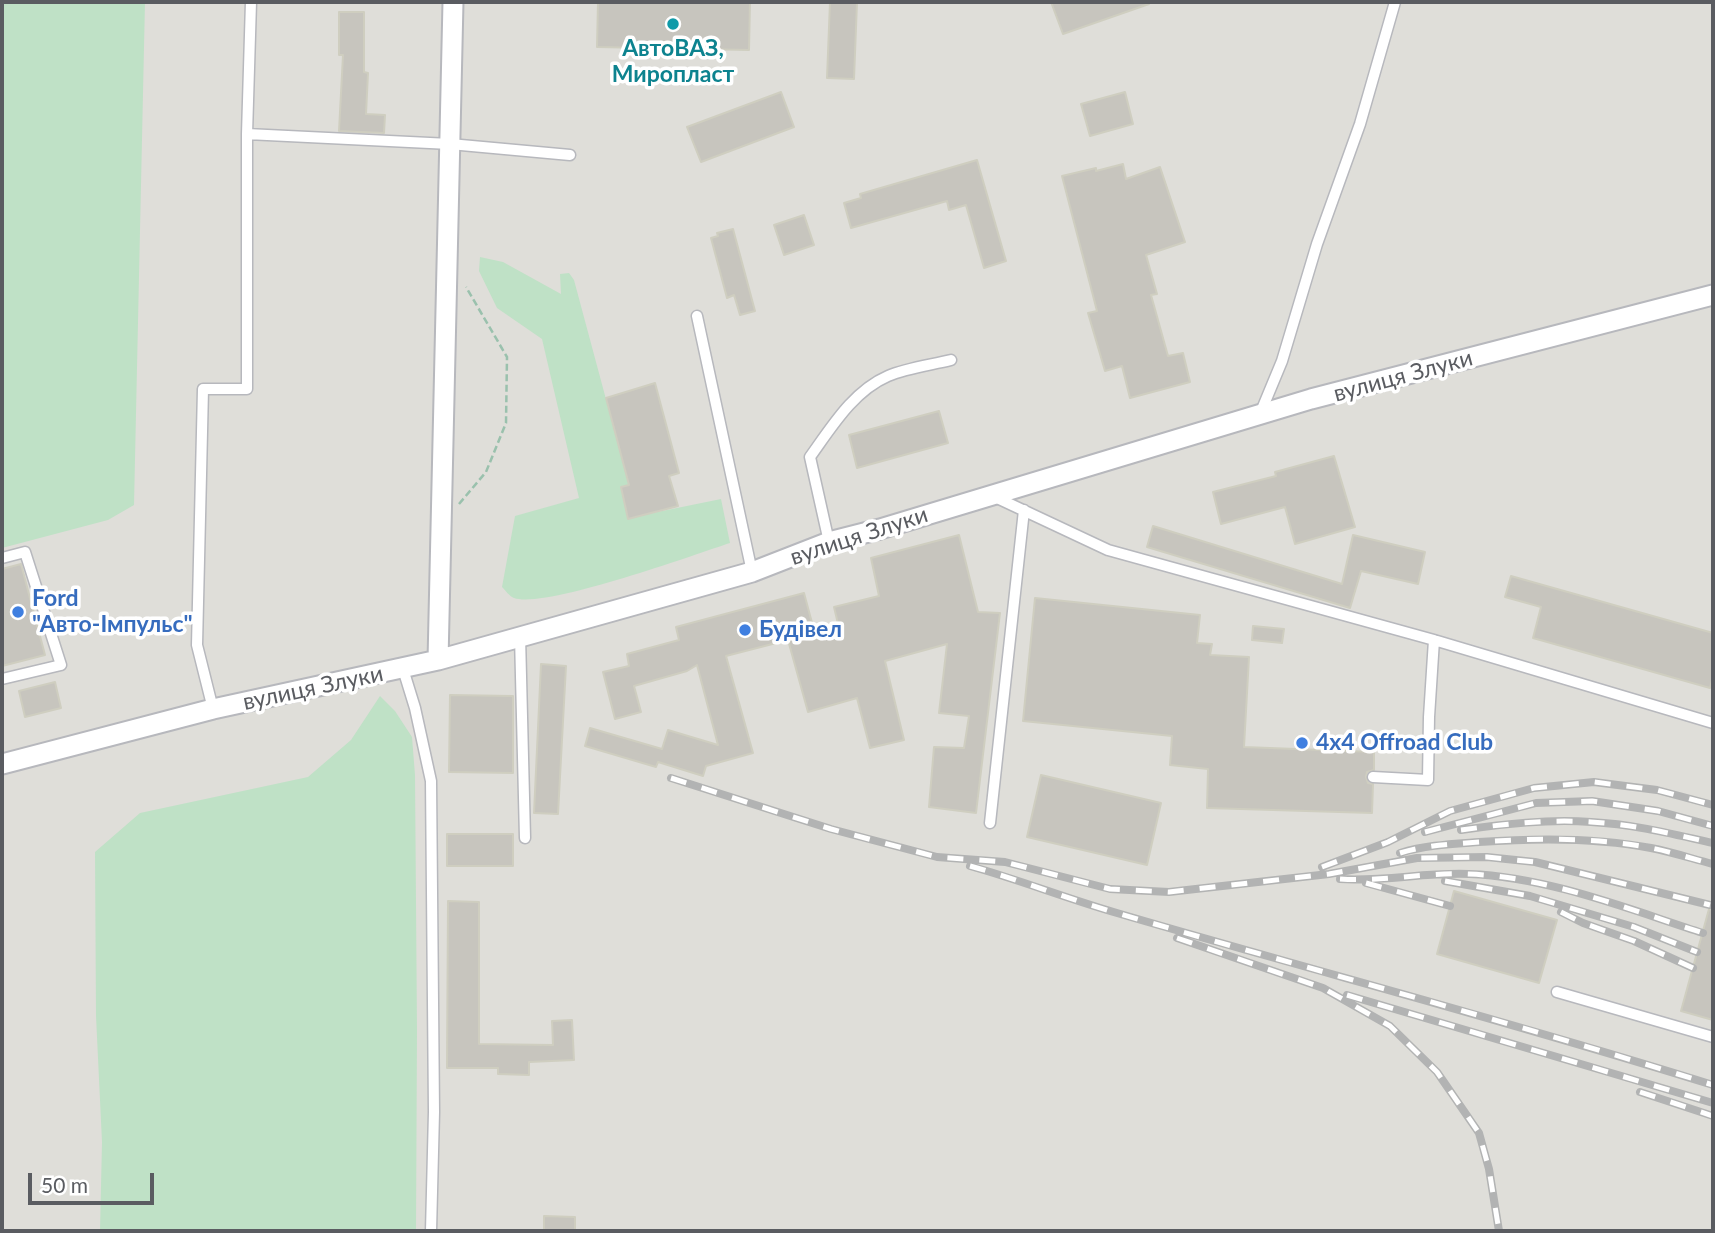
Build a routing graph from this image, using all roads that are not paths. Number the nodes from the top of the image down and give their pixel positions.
1 (251, 2) edge
2 (453, 2) edge
3 (1395, 2) edge
4 (247, 134) junction
5 (450, 144) junction
6 (570, 155) dead end
7 (1713, 295) edge
8 (697, 316) dead end
9 (951, 360) dead end
10 (1260, 415) junction
11 (992, 495) junction
12 (1024, 510) junction
13 (829, 542) junction
14 (2, 558) edge
15 (752, 572) junction
16 (520, 636) junction
17 (1434, 640) junction
18 (438, 660) junction
19 (403, 669) junction
20 (2, 679) edge
21 (213, 709) junction
22 (1713, 723) edge
23 (2, 764) edge
24 (1373, 777) dead end
25 (990, 823) dead end
26 (525, 838) dead end
27 (1557, 992) dead end
28 (1713, 1037) edge
29 (431, 1231) edge

1 - 4 lane
2 - 5 street
3 - 10 lane
4 - 5 lane
4 - 21 lane
5 - 6 lane
5 - 18 street
7 - 10 street, вулиця Злуки
8 - 15 lane
9 - 13 lane
10 - 11 street, вулиця Злуки
11 - 12 lane
11 - 13 street, вулиця Злуки
12 - 17 lane
12 - 25 lane
13 - 15 street, вулиця Злуки
14 - 20 lane
15 - 16 street, вулиця Злуки
16 - 18 street, вулиця Злуки
16 - 26 lane
17 - 22 lane
17 - 24 lane
18 - 19 street, вулиця Злуки
19 - 21 street, вулиця Злуки
19 - 29 lane
21 - 23 street, вулиця Злуки
27 - 28 lane

